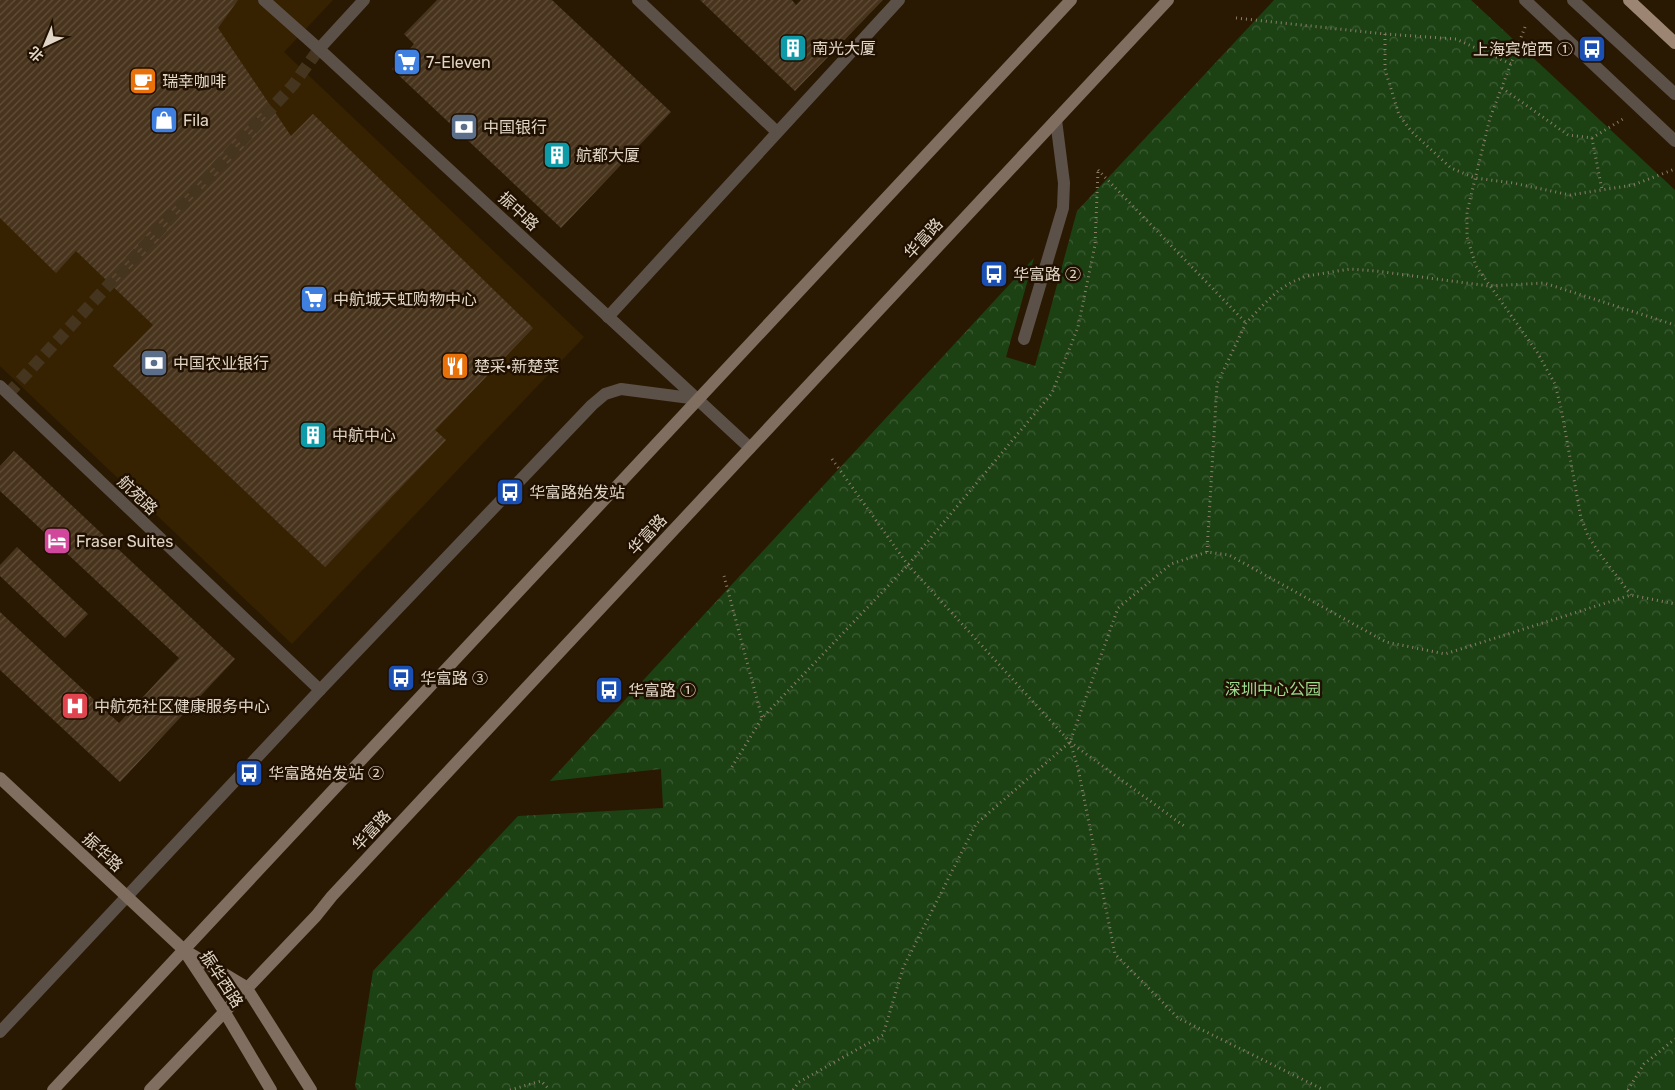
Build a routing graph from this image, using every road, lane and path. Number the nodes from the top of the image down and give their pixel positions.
1 (264, 0) edge
2 (364, 0) edge
3 (638, 0) edge
4 (899, 0) edge
5 (1071, 0) edge
6 (1168, 0) edge
7 (1526, 0) edge
8 (1573, 0) edge
9 (1629, 0) edge
10 (1236, 18) dead end
11 (1526, 26) dead end
12 (1385, 34) junction
13 (1675, 43) edge
14 (319, 49) junction
15 (1511, 64) junction
16 (1502, 88) junction
17 (1675, 94) edge
18 (1625, 117) dead end
19 (1056, 120) junction
20 (777, 132) junction
21 (1592, 138) junction
22 (1675, 141) edge
23 (1675, 169) edge
24 (1475, 178) junction
25 (1602, 190) junction
26 (1489, 286) junction
27 (608, 317) junction
28 (1246, 323) junction
29 (1675, 325) edge
30 (1024, 339) dead end
31 (0, 386) edge
32 (698, 399) junction
33 (750, 448) junction
34 (832, 459) dead end
35 (1207, 552) junction
36 (908, 565) junction
37 (724, 576) dead end
38 (1631, 595) junction
39 (1675, 604) edge
40 (320, 690) junction
41 (762, 718) junction
42 (1070, 742) junction
43 (732, 767) dead end
44 (0, 778) edge
45 (1184, 826) dead end
46 (127, 897) junction
47 (184, 950) junction
48 (246, 988) junction
49 (224, 1012) junction
50 (0, 1032) edge
51 (1675, 1039) edge
52 (53, 1090) edge
53 (150, 1090) edge
54 (271, 1090) edge
55 (311, 1090) edge
56 (510, 1090) edge
57 (550, 1090) edge
58 (793, 1090) edge
59 (1324, 1090) edge
60 (1628, 1090) edge

1 - 14 street, 振中路
2 - 14 street
3 - 20 street
4 - 20 street
5 - 32 main road
6 - 19 main road, 华富路
7 - 22 street
8 - 17 street
9 - 13 main road
10 - 12 path
11 - 15 path
12 - 15 path
12 - 24 path
14 - 27 street, 振中路
15 - 16 path
16 - 21 path
16 - 24 path
18 - 21 path
19 - 30 street
19 - 33 main road, 华富路
20 - 27 street
21 - 25 path
23 - 25 path
24 - 25 path
24 - 26 path
26 - 28 path
26 - 29 path
26 - 38 path
27 - 32 street, 振中路
28 - 35 path
28 - 36 path
31 - 40 street, 航苑路
32 - 33 street, 振中路
32 - 40 street
32 - 47 main road
33 - 48 main road, 华富路
34 - 36 path
35 - 38 path
35 - 42 path
36 - 41 path
36 - 42 path
37 - 41 path
38 - 39 path
40 - 46 street
41 - 43 path
42 - 45 path
42 - 58 path
42 - 59 path
44 - 46 main road, 振华路
46 - 47 main road, 振华路
46 - 50 street
47 - 48 main road, 振华西路
47 - 49 main road, 振华西路
47 - 52 main road
48 - 49 main road, 华富路
48 - 55 main road, 振华西路
49 - 53 main road, 华富路
49 - 54 main road, 振华西路
51 - 60 path
56 - 57 path

